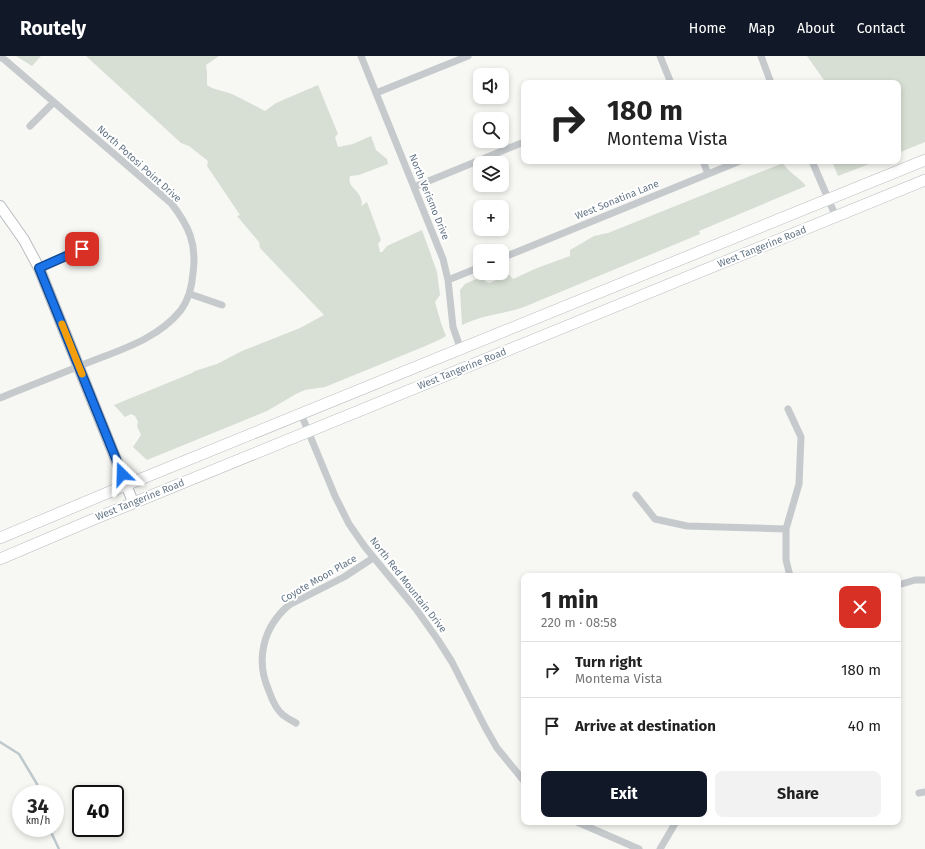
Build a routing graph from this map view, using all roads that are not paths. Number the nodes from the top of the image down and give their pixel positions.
1 (361, 56) edge
2 (468, 56) edge
3 (660, 56) edge
4 (761, 56) edge
5 (0, 57) edge
6 (669, 80) edge
7 (770, 80) edge
8 (376, 93) junction
9 (54, 102) junction
10 (30, 126) dead end
11 (521, 143) edge
12 (925, 160) edge
13 (704, 164) edge
14 (733, 164) edge
15 (813, 164) edge
16 (708, 174) junction
17 (925, 180) edge
18 (414, 186) junction
19 (829, 199) junction
20 (0, 206) edge
21 (836, 217) junction
22 (82, 249) dead end
23 (509, 255) edge
24 (39, 268) junction
25 (473, 270) edge
26 (448, 280) junction
27 (190, 294) junction
28 (222, 305) dead end
29 (461, 350) junction
30 (79, 367) junction
31 (0, 398) edge
32 (788, 409) dead end
33 (302, 414) junction
34 (308, 432) junction
35 (126, 485) junction
36 (636, 496) dead end
37 (133, 502) junction
38 (786, 529) junction
39 (0, 538) edge
40 (374, 558) junction
41 (0, 559) edge
42 (789, 573) edge
43 (925, 580) edge
44 (901, 584) edge
45 (296, 723) dead end
46 (521, 777) edge
47 (583, 825) edge
48 (674, 825) edge
49 (639, 849) edge
50 (660, 849) edge

1 - 8 street, North Verismo Drive
2 - 8 street
3 - 6 street
4 - 7 street
5 - 9 street, North Potosi Point Drive
8 - 18 street, North Verismo Drive
9 - 10 street
9 - 27 street, North Potosi Point Drive
11 - 18 street
12 - 19 main road, West Tangerine Road
13 - 16 street
14 - 16 street, West Sonatina Lane
15 - 19 street
16 - 23 street, West Sonatina Lane
17 - 21 main road, West Tangerine Road
18 - 26 street, North Verismo Drive
19 - 21 street
19 - 29 main road, West Tangerine Road
20 - 24 street
21 - 34 main road, West Tangerine Road
22 - 24 street
24 - 30 street
25 - 26 street
26 - 29 street, North Verismo Drive
27 - 28 street
27 - 30 street, North Potosi Point Drive
29 - 33 main road, West Tangerine Road
30 - 31 street, North Potosi Point Drive
30 - 35 street
32 - 38 street
33 - 34 street, North Red Mountain Drive
33 - 35 main road, West Tangerine Road
34 - 37 main road, West Tangerine Road
34 - 40 street, North Red Mountain Drive
35 - 37 street
35 - 39 main road, West Tangerine Road
36 - 38 street
37 - 41 main road, West Tangerine Road
38 - 42 street
40 - 45 street, Coyote Moon Place
40 - 46 street, North Red Mountain Drive
43 - 44 street
47 - 49 street
48 - 50 street

